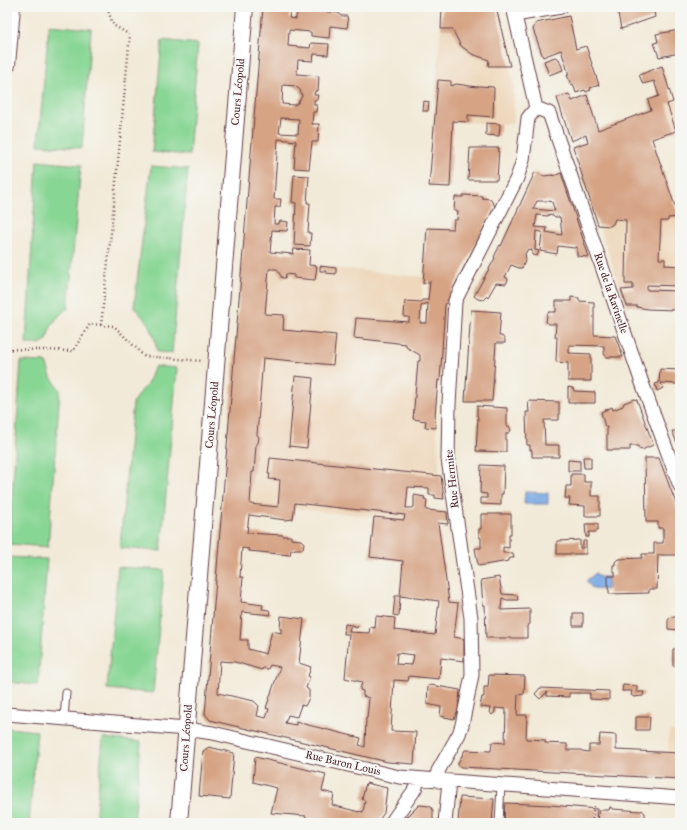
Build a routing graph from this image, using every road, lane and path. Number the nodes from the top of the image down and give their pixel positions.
1 (12, 7) edge
2 (107, 7) edge
3 (245, 7) edge
4 (561, 7) edge
5 (514, 11) edge
6 (7, 65) edge
7 (536, 108) junction
8 (100, 325) junction
9 (7, 349) edge
10 (216, 362) junction
11 (680, 486) edge
12 (66, 693) dead end
13 (7, 714) edge
14 (64, 719) junction
15 (186, 729) junction
16 (417, 779) junction
17 (444, 781) junction
18 (501, 785) junction
19 (680, 798) edge
20 (594, 805) dead end
21 (179, 823) edge
22 (391, 823) edge
23 (445, 823) edge
24 (499, 823) edge
25 (592, 823) edge

1 - 6 street
2 - 8 path
3 - 10 street, Cours Léopold
4 - 5 street
5 - 7 street
7 - 11 street, Rue de la Ravinelle
7 - 17 street, Rue Hermite
8 - 9 path
8 - 10 path
10 - 15 street, Cours Léopold
12 - 14 lane
13 - 14 street, Rue Baron Louis
14 - 15 street, Rue Baron Louis
15 - 16 street, Rue Baron Louis
15 - 21 street, Cours Léopold
16 - 17 street, Rue Baron Louis
16 - 22 street
17 - 18 street, Rue Baron Louis
17 - 23 street, Rue Hermite
18 - 19 street, Rue Baron Louis
18 - 24 lane
20 - 25 path

